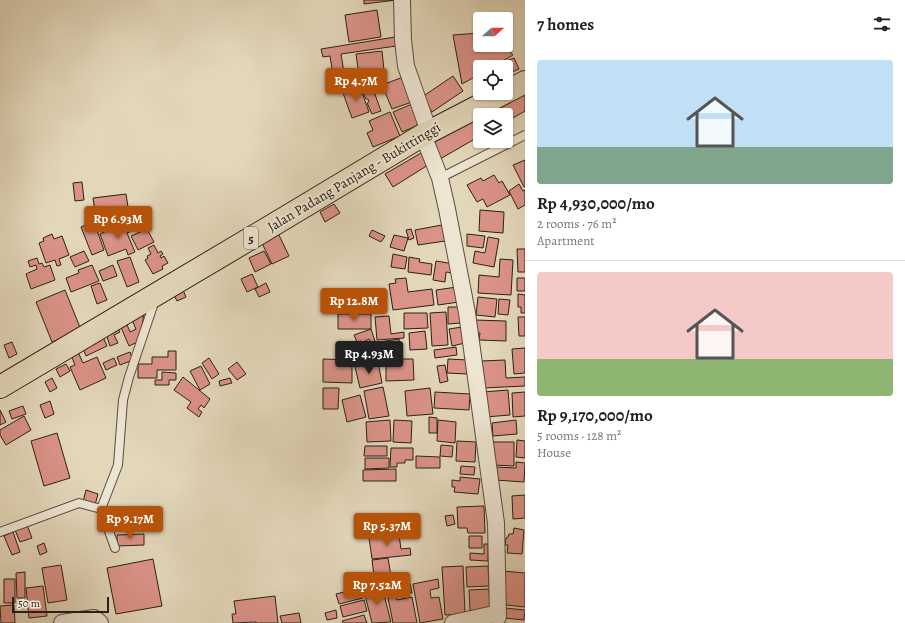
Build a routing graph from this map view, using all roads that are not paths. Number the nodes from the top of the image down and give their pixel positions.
1 (402, 0) edge
2 (525, 82) edge
3 (513, 88) edge
4 (490, 100) edge
5 (426, 133) junction
6 (525, 135) edge
7 (440, 178) junction
8 (157, 294) junction
9 (0, 387) edge
10 (101, 509) junction
11 (0, 532) edge
12 (115, 548) dead end
13 (499, 620) edge
14 (62, 623) edge
15 (100, 623) edge
16 (453, 623) edge

1 - 5 street
2 - 3 highway, Jalan Padang Panjang - Bukittinggi / 5
4 - 5 highway, Jalan Padang Panjang - Bukittinggi / 5
5 - 7 street
5 - 8 highway, Jalan Padang Panjang - Bukittinggi / 5
6 - 7 lane
7 - 13 street
8 - 9 highway, Jalan Padang Panjang - Bukittinggi / 5
8 - 10 lane
10 - 11 lane
10 - 12 lane
13 - 16 street
14 - 15 street

